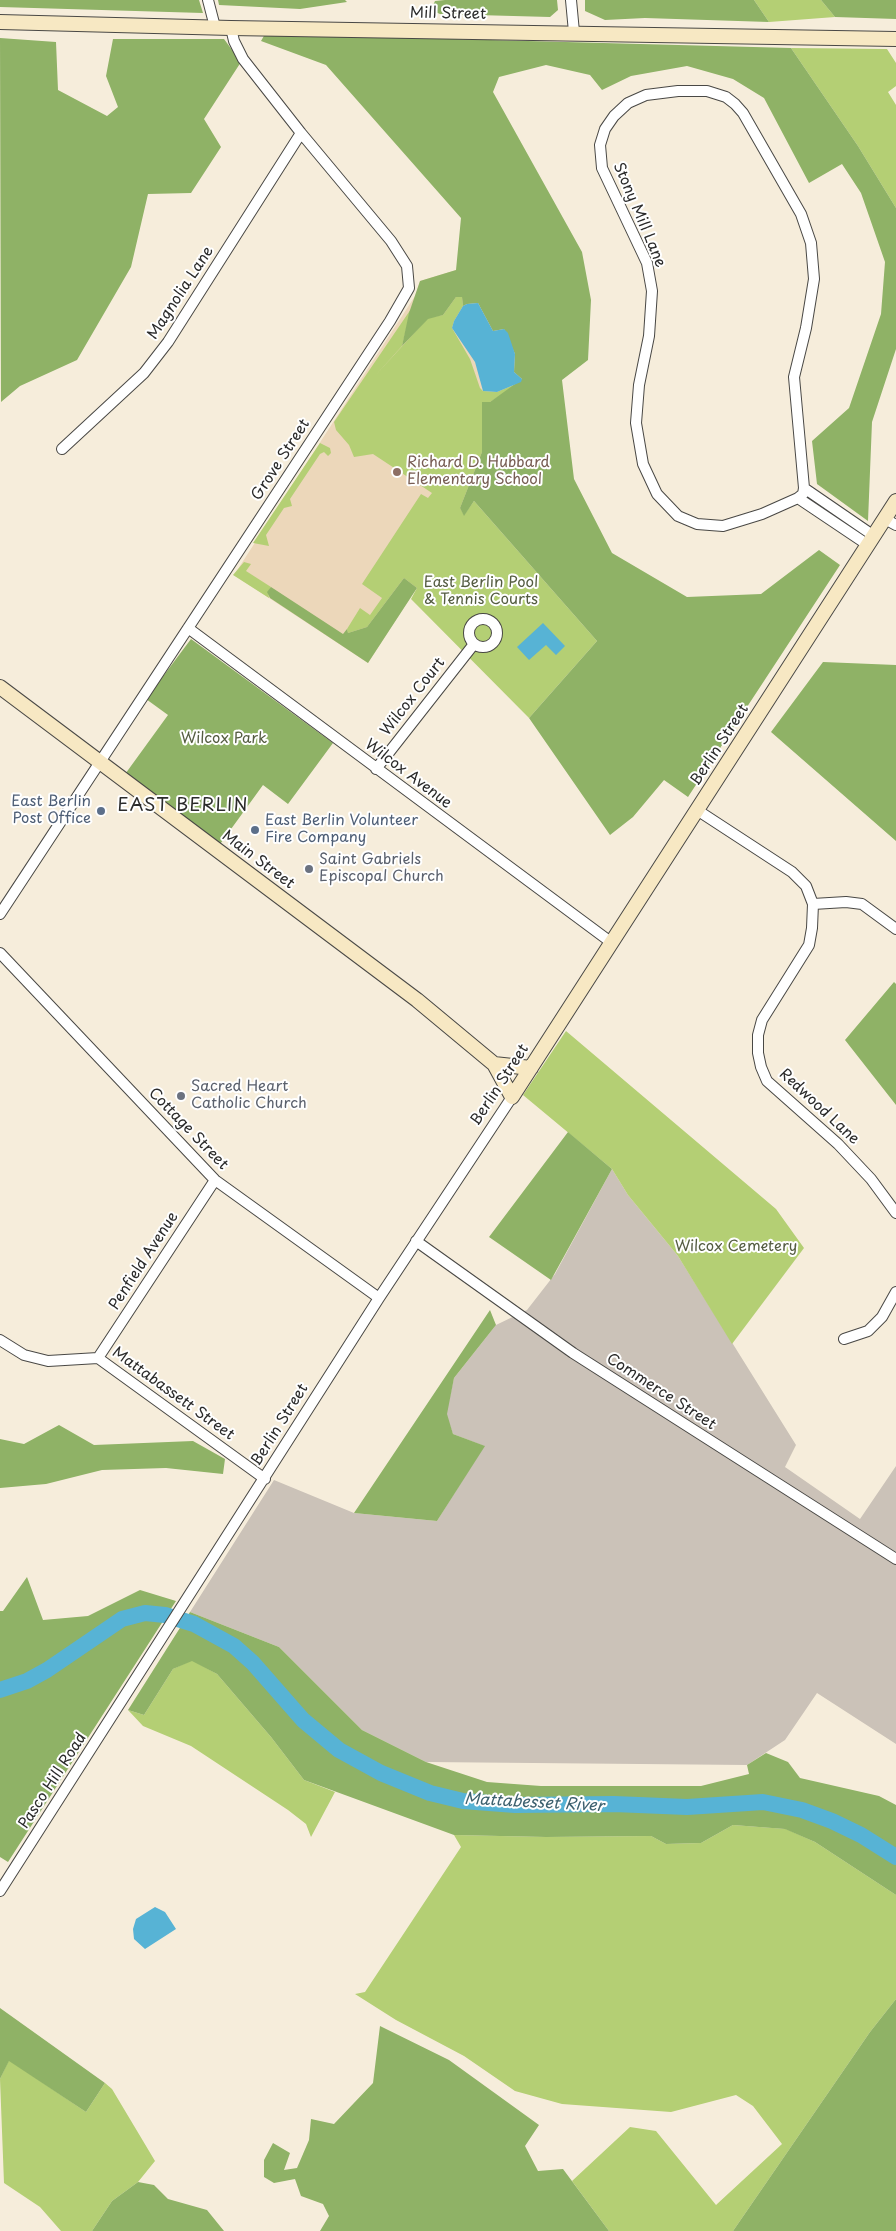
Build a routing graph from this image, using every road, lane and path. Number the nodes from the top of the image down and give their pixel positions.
1 (208, 0) edge
2 (571, 0) edge
3 (0, 22) edge
4 (215, 27) junction
5 (232, 28) junction
6 (574, 32) junction
7 (896, 39) edge
8 (301, 133) junction
9 (62, 449) dead end
10 (804, 488) junction
11 (798, 498) junction
12 (896, 501) edge
13 (891, 522) edge
14 (871, 541) junction
15 (188, 628) junction
16 (474, 644) dead end
17 (0, 687) edge
18 (99, 762) junction
19 (376, 769) junction
20 (697, 810) junction
21 (812, 904) junction
22 (0, 914) edge
23 (896, 928) edge
24 (612, 943) junction
25 (0, 952) edge
26 (494, 1064) junction
27 (531, 1068) junction
28 (512, 1097) junction
29 (215, 1180) junction
30 (896, 1213) edge
31 (416, 1242) junction
32 (896, 1292) edge
33 (379, 1298) junction
34 (844, 1339) dead end
35 (0, 1340) edge
36 (98, 1358) junction
37 (265, 1479) junction
38 (896, 1559) edge
39 (132, 1687) joint
40 (0, 1891) edge

1 - 4 street
2 - 6 street
3 - 4 street, Mill Street
4 - 5 street, Mill Street
5 - 6 street, Mill Street
5 - 8 street, Grove Street
6 - 7 street, Mill Street
8 - 9 street, Magnolia Lane
8 - 15 street, Grove Street
10 - 11 street
10 - 11 street, Stony Mill Lane
10 - 14 street
11 - 14 street
12 - 13 street, Berlin Street
13 - 14 street, Berlin Street
14 - 20 street, Berlin Street
15 - 18 street, Grove Street
15 - 19 street, Wilcox Avenue
16 - 19 street, Wilcox Court
17 - 18 street, Main Street
18 - 22 street, Grove Street
18 - 26 street, Main Street
19 - 24 street, Wilcox Avenue
20 - 21 street, Redwood Lane
20 - 24 street, Berlin Street
21 - 23 street
21 - 30 street, Redwood Lane
24 - 27 street, Berlin Street
25 - 29 street, Cottage Street
26 - 27 street
26 - 28 street, Main Street
27 - 28 street, Berlin Street
28 - 31 street, Berlin Street
29 - 33 street, Cottage Street
29 - 36 street, Penfield Avenue
31 - 33 street, Berlin Street
31 - 38 street, Commerce Street
32 - 34 street
33 - 37 street, Berlin Street
35 - 36 street, Mattabassett Street
36 - 37 street, Mattabassett Street
37 - 39 street, Berlin Street
39 - 40 street, Pasco Hill Road

